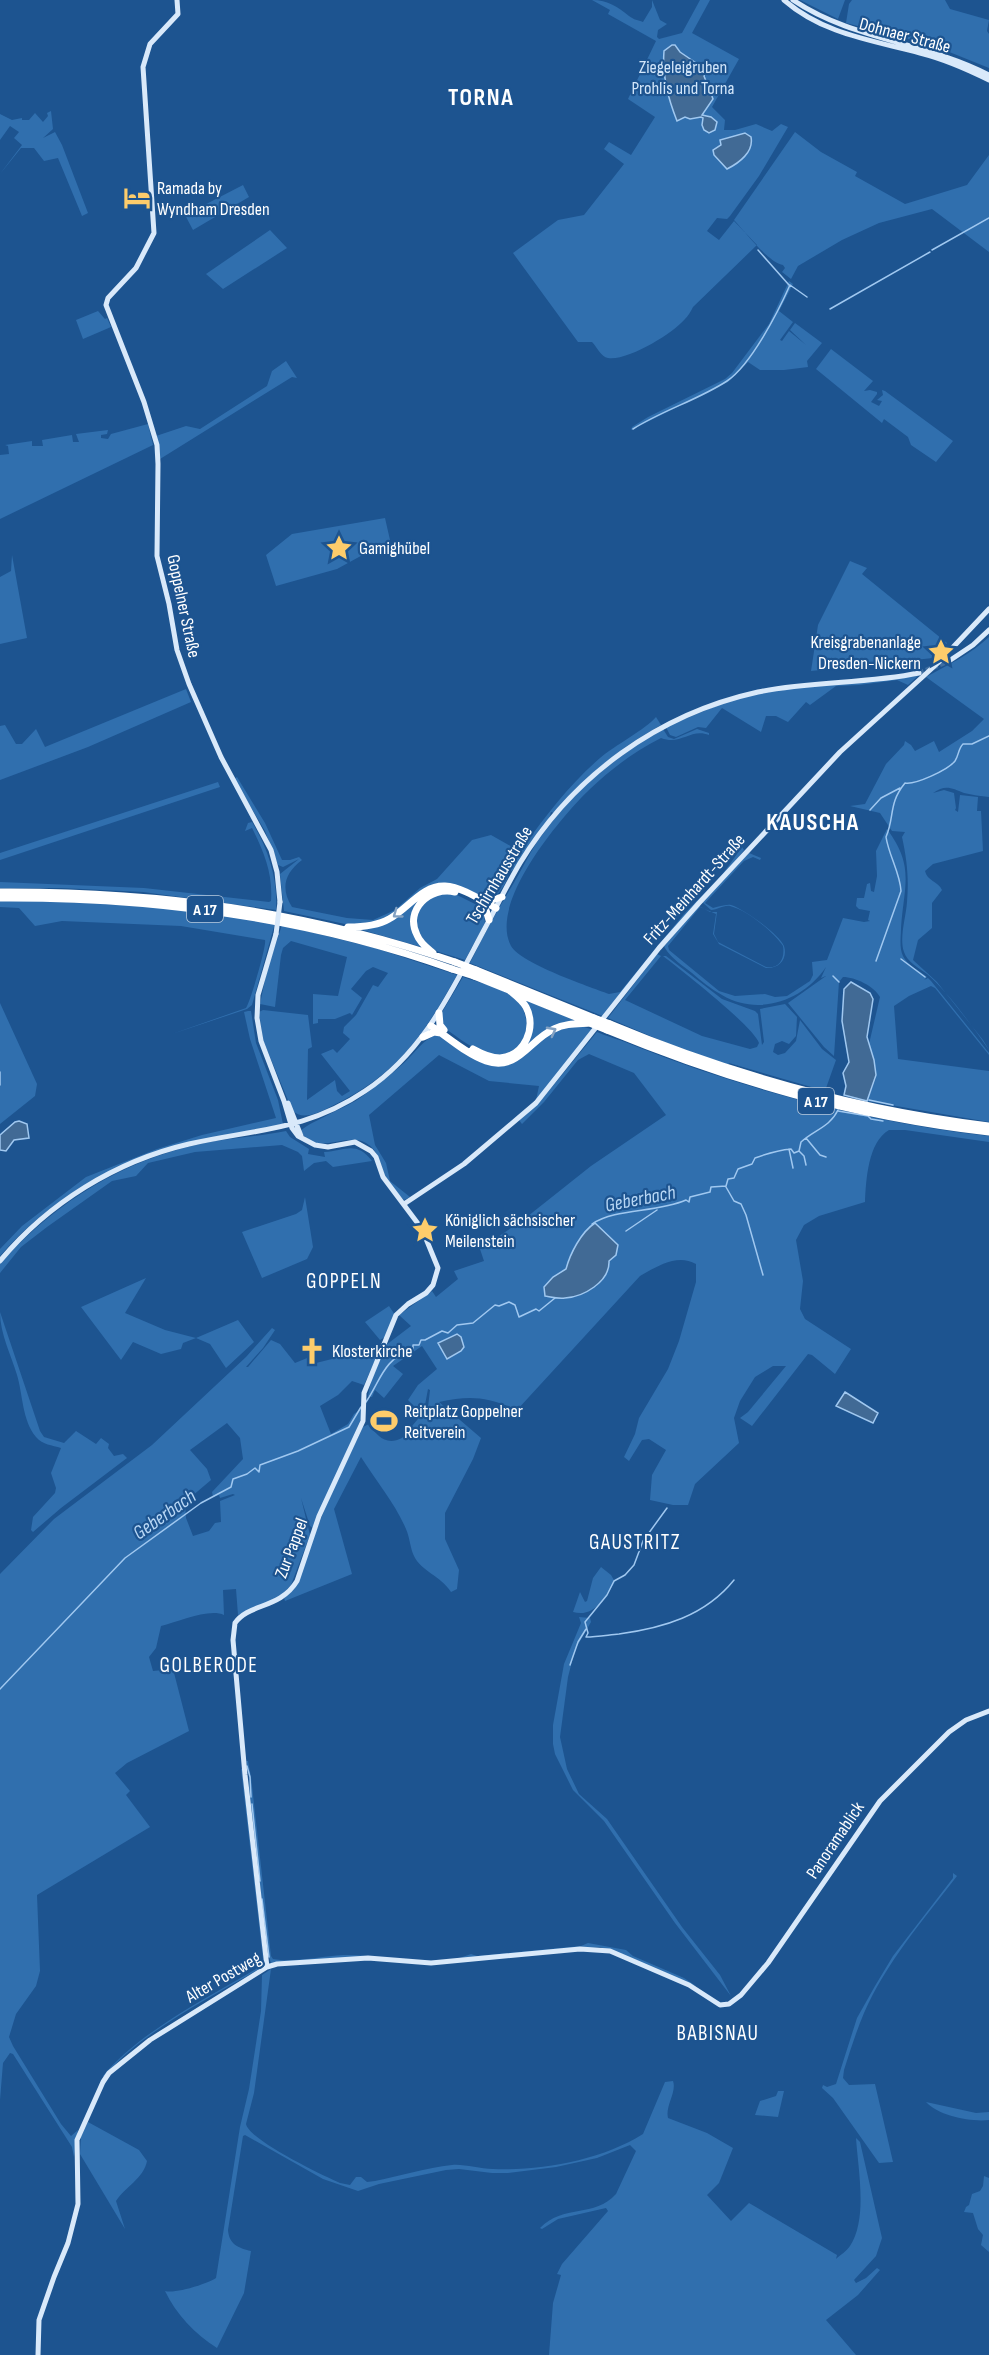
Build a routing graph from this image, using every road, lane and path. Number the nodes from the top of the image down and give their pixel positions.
1 (177, 0) edge
2 (784, 0) edge
3 (793, 0) edge
4 (989, 75) edge
5 (989, 80) edge
6 (989, 609) edge
7 (989, 630) edge
8 (949, 661) tunnel mouth
9 (919, 672) tunnel mouth
10 (0, 892) edge
11 (502, 897) junction
12 (0, 898) edge
13 (485, 904) junction
14 (496, 909) junction
15 (489, 920) junction
16 (339, 928) junction
17 (438, 956) junction
18 (454, 965) junction
19 (475, 973) junction
20 (509, 990) junction
21 (439, 1013) junction
22 (592, 1022) junction
23 (432, 1024) junction
24 (444, 1032) junction
25 (423, 1037) junction
26 (271, 1066) junction
27 (292, 1112) junction
28 (894, 1115) junction
29 (310, 1119) junction
30 (294, 1125) junction
31 (989, 1126) edge
32 (989, 1132) edge
33 (404, 1204) junction
34 (0, 1261) edge
35 (989, 1711) edge
36 (267, 1967) junction
37 (724, 2006) joint
38 (38, 2355) edge

1 - 26 street, Goppelner Straße, bridge
2 - 5 street, Dohnaer Straße
3 - 4 street, Dohnaer Straße
6 - 33 street, Fritz-Meinhardt-Straße
7 - 8 street
9 - 11 street, Tschirnhausstraße
10 - 16 highway, A 17
11 - 13 highway
11 - 14 street, Tschirnhausstraße
12 - 18 highway, A 17
13 - 14 highway
13 - 15 highway
13 -> 16 highway
13 - 17 highway
14 - 15 street, Tschirnhausstraße
15 - 21 street, Tschirnhausstraße
16 - 17 highway, A 17
17 - 18 highway, A 17
18 - 19 highway, A 17, bridge
19 - 20 highway, A 17
19 - 22 highway, A 17
20 - 22 highway, A 17
20 - 24 highway
21 - 23 street, Tschirnhausstraße
21 - 24 highway
24 -> 22 highway
22 - 28 highway, A 17, bridge
23 - 24 highway
23 - 25 street, Tschirnhausstraße
24 - 25 highway
25 - 29 street, Tschirnhausstraße
26 - 27 street
26 - 30 street
27 - 29 street
27 - 30 street
28 - 31 highway, A 17
28 - 32 highway, A 17
29 - 30 street, Tschirnhausstraße
30 - 33 street
30 - 34 street, Tschirnhausstraße
33 - 36 street, Zur Pappel
35 - 37 street, Panoramablick
36 - 37 street, Alter Postweg
36 - 38 street, Alter Postweg

